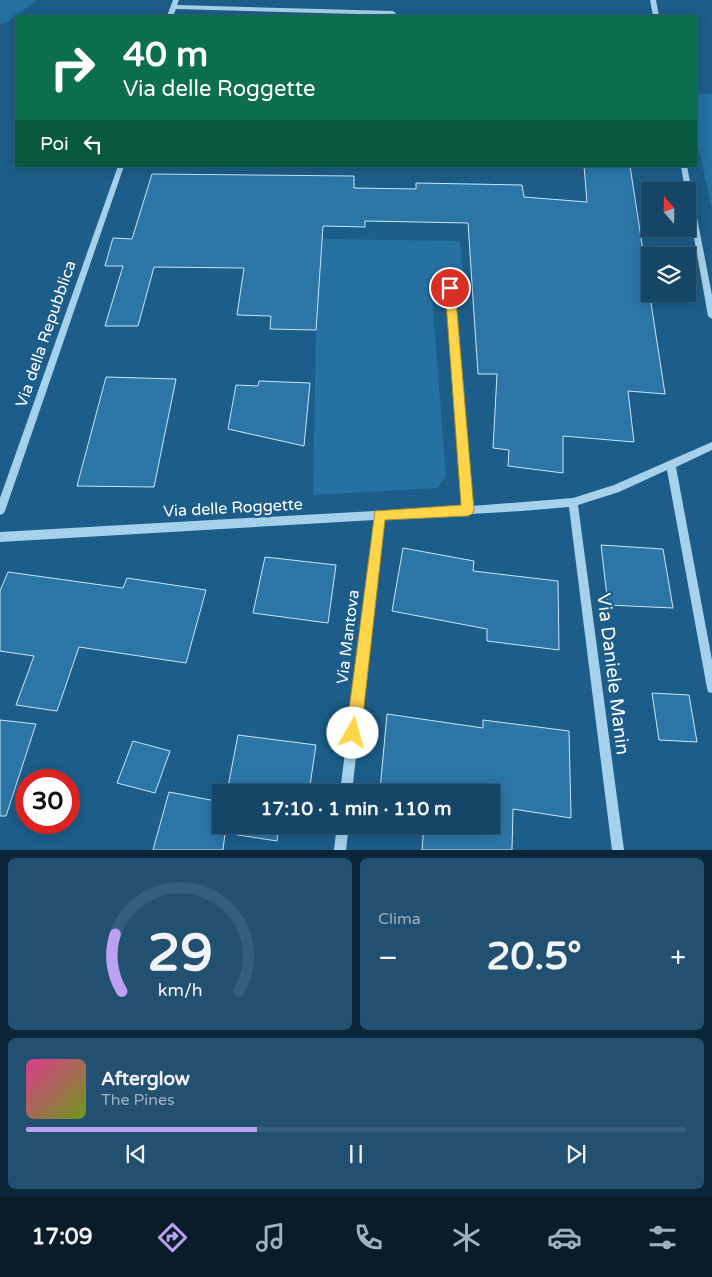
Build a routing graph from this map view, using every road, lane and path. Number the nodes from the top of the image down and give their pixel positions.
1 (176, 0) edge
2 (653, 0) edge
3 (173, 7) junction
4 (393, 13) dead end
5 (170, 15) edge
6 (656, 15) edge
7 (120, 167) edge
8 (684, 167) edge
9 (450, 288) dead end
10 (712, 316) edge
11 (712, 446) edge
12 (671, 466) junction
13 (573, 502) junction
14 (468, 510) junction
15 (0, 511) edge
16 (379, 515) junction
17 (0, 537) edge
18 (712, 688) edge
19 (347, 784) edge
20 (342, 834) edge
21 (340, 850) edge
22 (618, 850) edge

1 - 3 street
2 - 6 street
3 - 4 street
3 - 5 street
7 - 15 street, Via della Repubblica
8 - 10 street
9 - 14 street
11 - 12 street, Via delle Roggette
12 - 13 street, Via delle Roggette
12 - 18 street
13 - 14 street, Via delle Roggette
13 - 22 street, Via Daniele Manin
14 - 16 street, Via delle Roggette
16 - 17 street, Via delle Roggette
16 - 19 street, Via Mantova
20 - 21 street

